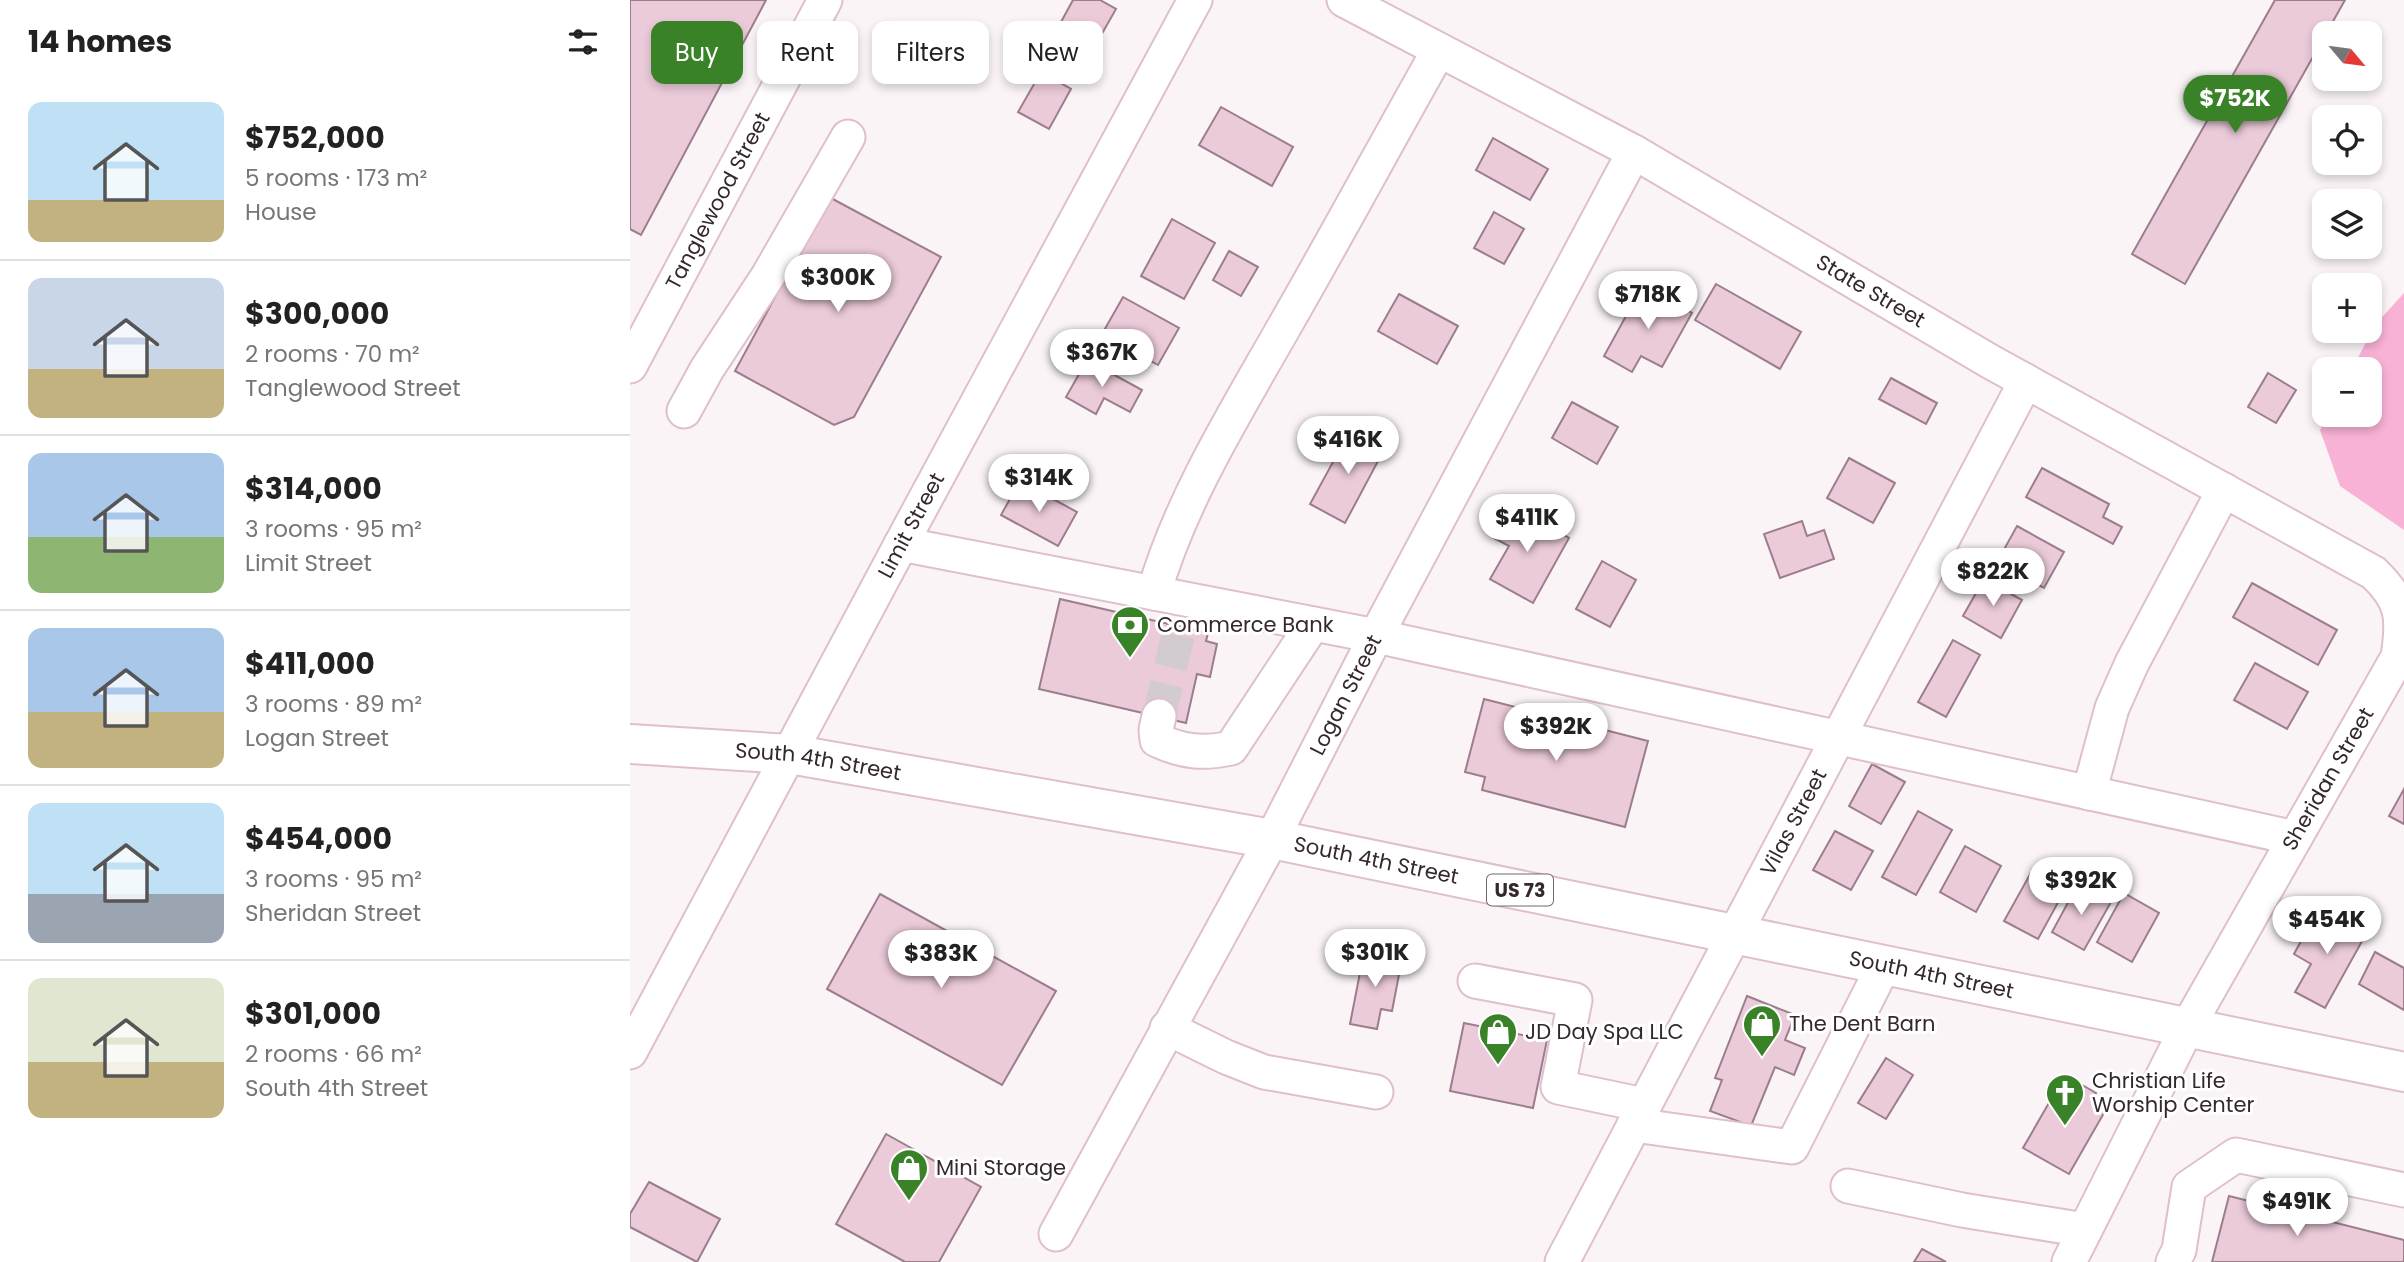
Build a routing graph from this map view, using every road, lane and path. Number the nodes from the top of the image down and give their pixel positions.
1 (825, 0) edge
2 (1195, 0) edge
3 (1344, 0) edge
4 (1439, 50) junction
5 (848, 137) dead end
6 (1633, 152) junction
7 (630, 366) edge
8 (2026, 381) junction
9 (684, 411) dead end
10 (2224, 490) junction
11 (901, 544) junction
12 (1154, 593) junction
13 (2399, 603) edge
14 (1313, 624) junction
15 (1376, 636) junction
16 (2401, 659) edge
17 (1159, 716) tunnel mouth
18 (1838, 737) junction
19 (630, 744) edge
20 (790, 754) junction
21 (2089, 793) junction
22 (2295, 838) junction
23 (1272, 839) junction
24 (1734, 934) junction
25 (1884, 965) junction
26 (1475, 981) dead end
27 (1167, 1028) junction
28 (2187, 1028) junction
29 (630, 1052) edge
30 (2404, 1072) edge
31 (1376, 1092) dead end
32 (1639, 1115) junction
33 (1848, 1186) dead end
34 (2404, 1190) edge
35 (2085, 1230) junction
36 (1056, 1234) dead end
37 (1562, 1262) edge
38 (2069, 1262) edge
39 (2173, 1262) edge

1 - 7 street, Tanglewood Street
2 - 11 street, Limit Street
3 - 4 street, State Street
4 - 6 street, State Street
4 - 12 street
5 - 9 street
6 - 8 street, State Street
6 - 15 street, Logan Street
8 - 10 street, State Street
8 - 18 street, Vilas Street
10 - 13 street, State Street
10 - 21 street
11 - 12 street
11 - 20 street, Limit Street
12 - 14 street
13 - 16 street, Sheridan Street
14 - 15 street
14 - 17 street
15 - 18 street
15 - 23 street, Logan Street
16 - 22 street, Sheridan Street
18 - 21 street
18 - 24 street, Vilas Street
19 - 20 highway, South 4th Street / US 73
20 - 23 highway, South 4th Street / US 73
20 - 29 street, Limit Street
21 - 22 street
22 - 28 street, Sheridan Street
23 - 24 highway, South 4th Street / US 73
23 - 27 street, Logan Street
24 - 25 highway, South 4th Street / US 73
24 - 32 street, Vilas Street
25 - 28 highway, South 4th Street / US 73
25 - 32 street
26 - 32 street
27 - 31 street
27 - 36 street, Logan Street
28 - 30 highway, South 4th Street / US 73
28 - 35 street, Sheridan Street
32 - 37 street, Vilas Street
33 - 35 street
34 - 39 street
35 - 38 street, Sheridan Street

